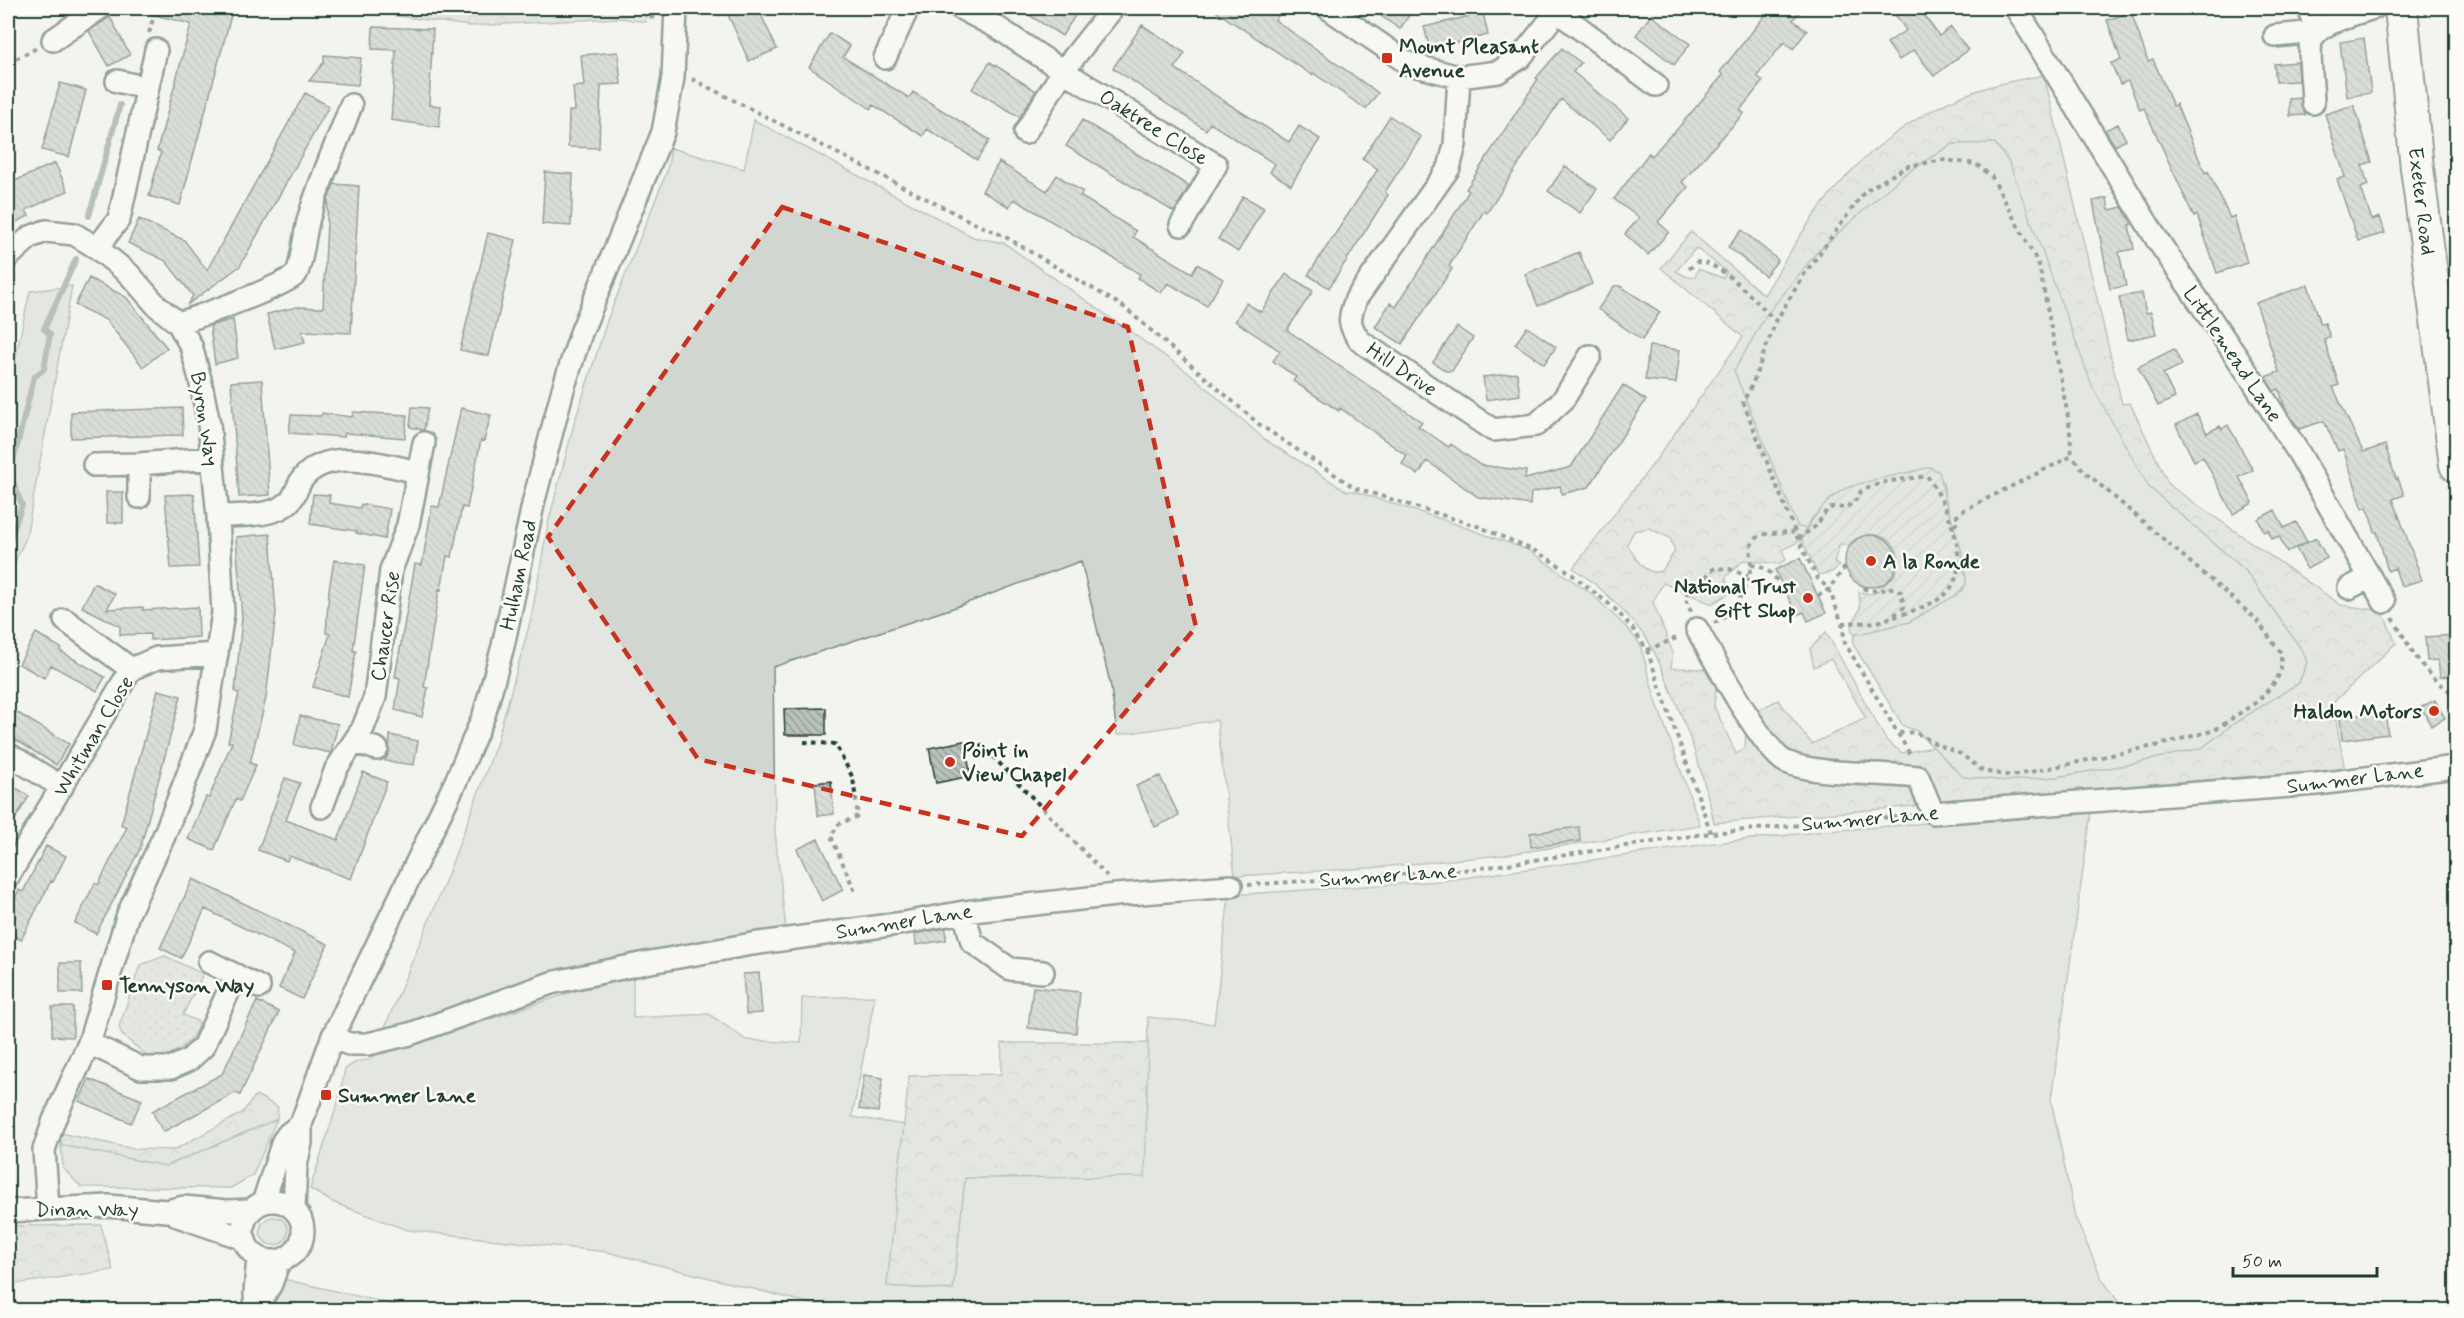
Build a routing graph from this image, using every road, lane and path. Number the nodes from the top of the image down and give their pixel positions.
1 (100, 8) edge
2 (676, 8) edge
3 (908, 8) edge
4 (960, 8) edge
5 (1113, 8) edge
6 (1328, 8) edge
7 (2016, 8) edge
8 (2309, 8) edge
9 (2374, 8) edge
10 (2401, 8) edge
11 (1559, 10) edge
12 (2316, 32) junction
13 (2275, 36) dead end
14 (53, 40) joint
15 (156, 50) dead end
16 (885, 58) dead end
17 (8, 63) edge
18 (1063, 71) junction
19 (1459, 77) junction
20 (674, 78) junction
21 (117, 81) dead end
22 (1656, 85) dead end
23 (147, 88) junction
24 (2313, 103) dead end
25 (351, 105) dead end
26 (1025, 133) dead end
27 (1181, 225) dead end
28 (97, 248) junction
29 (8, 257) edge
30 (1689, 269) dead end
31 (1776, 321) junction
32 (178, 323) junction
33 (1590, 356) dead end
34 (424, 443) dead end
35 (2072, 456) junction
36 (212, 458) junction
37 (139, 464) junction
38 (94, 465) dead end
39 (2457, 465) edge
40 (418, 472) junction
41 (140, 497) dead end
42 (218, 517) junction
43 (1952, 525) junction
44 (1795, 532) junction
45 (1798, 539) junction
46 (1751, 565) junction
47 (1845, 567) dead end
48 (1748, 576) junction
49 (2370, 577) junction
50 (1862, 586) dead end
51 (2349, 588) dead end
52 (1794, 589) dead end
53 (1829, 589) junction
54 (1690, 591) dead end
55 (1818, 596) dead end
56 (2384, 602) joint
57 (1892, 618) junction
58 (65, 620) dead end
59 (1842, 623) junction
60 (1697, 629) junction
61 (1647, 650) junction
62 (217, 654) junction
63 (131, 669) junction
64 (2456, 694) edge
65 (1899, 733) junction
66 (355, 742) junction
67 (804, 742) dead end
68 (970, 745) dead end
69 (377, 749) dead end
70 (8, 754) edge
71 (2457, 767) edge
72 (1918, 777) junction
73 (62, 787) junction
74 (322, 807) dead end
75 (1934, 813) junction
76 (1711, 833) junction
77 (8, 877) edge
78 (1231, 886) joint
79 (856, 894) dead end
80 (1116, 895) junction
81 (964, 912) junction
82 (209, 962) dead end
83 (1043, 972) dead end
84 (236, 975) junction
85 (259, 987) dead end
86 (333, 1038) junction
87 (89, 1043) junction
88 (301, 1124) junction
89 (257, 1207) junction
90 (48, 1208) junction
91 (294, 1209) junction
92 (167, 1210) junction
93 (8, 1211) edge
94 (245, 1239) junction
95 (258, 1257) junction
96 (279, 1261) junction
97 (256, 1309) edge

1 - 14 street
2 - 20 street, Hulham Road
3 - 16 street
4 - 18 street
5 - 18 street
6 - 19 street
7 - 49 street, Littlemead Lane
8 - 12 street
9 - 12 street
10 - 39 highway, Exeter Road
11 - 19 street
11 - 22 street
12 - 13 street
12 - 24 street
14 - 17 path
15 - 23 street
18 - 26 street
18 - 27 street, Oaktree Close
19 - 33 street, Hill Drive
20 - 61 path
20 - 86 street, Hulham Road
21 - 23 street
23 - 28 street
25 - 32 street
28 - 29 street, Byron Way
28 - 32 street, Byron Way
30 - 31 path
31 - 35 path
31 - 44 path
32 - 36 street, Byron Way
34 - 40 street, Chaucer Rise
35 - 43 path
35 - 65 path
36 - 37 street
36 - 42 street, Byron Way
37 - 38 street
37 - 41 street
40 - 42 street
40 - 66 street, Chaucer Rise
42 - 62 street, Byron Way
43 - 45 path
43 - 57 path
44 - 45 path
44 - 46 path
45 - 53 path
46 - 48 path
46 - 52 path
47 - 53 path
48 - 54 path
48 - 60 path
49 - 51 street
49 - 56 street, Littlemead Lane
50 - 57 path
53 - 55 path
53 - 59 path
56 - 64 path
57 - 59 path
58 - 63 street
59 - 65 path
60 - 61 path
60 - 72 street
61 - 76 path
62 - 63 street, Whitman Close
62 - 87 street, Byron Way
63 - 73 street, Whitman Close
65 - 72 path
66 - 69 street
66 - 74 street, Chaucer Rise
67 - 79 path
68 - 80 path
70 - 73 street
71 - 75 street, Summer Lane
72 - 75 street
73 - 77 street, Whitman Close
75 - 76 path, Summer Lane
76 - 78 path, Summer Lane
78 - 80 street, Summer Lane
80 - 81 street, Summer Lane
81 - 83 street
81 - 86 street, Summer Lane
82 - 84 street
84 - 85 street
84 - 87 street
86 - 88 street, Hulham Road
87 - 90 street
88 - 89 street, Hulham Road
88 - 91 street, Hulham Road
89 - 91 street
89 - 92 street, Dinan Way
89 - 94 street, Hulham Road
90 - 92 street, Dinan Way
90 - 93 street, Dinan Way
91 - 96 street, Hulham Road
92 - 94 street, Dinan Way
94 - 95 street
95 - 96 street
95 - 97 street, Hulham Road
96 - 97 street, Hulham Road

